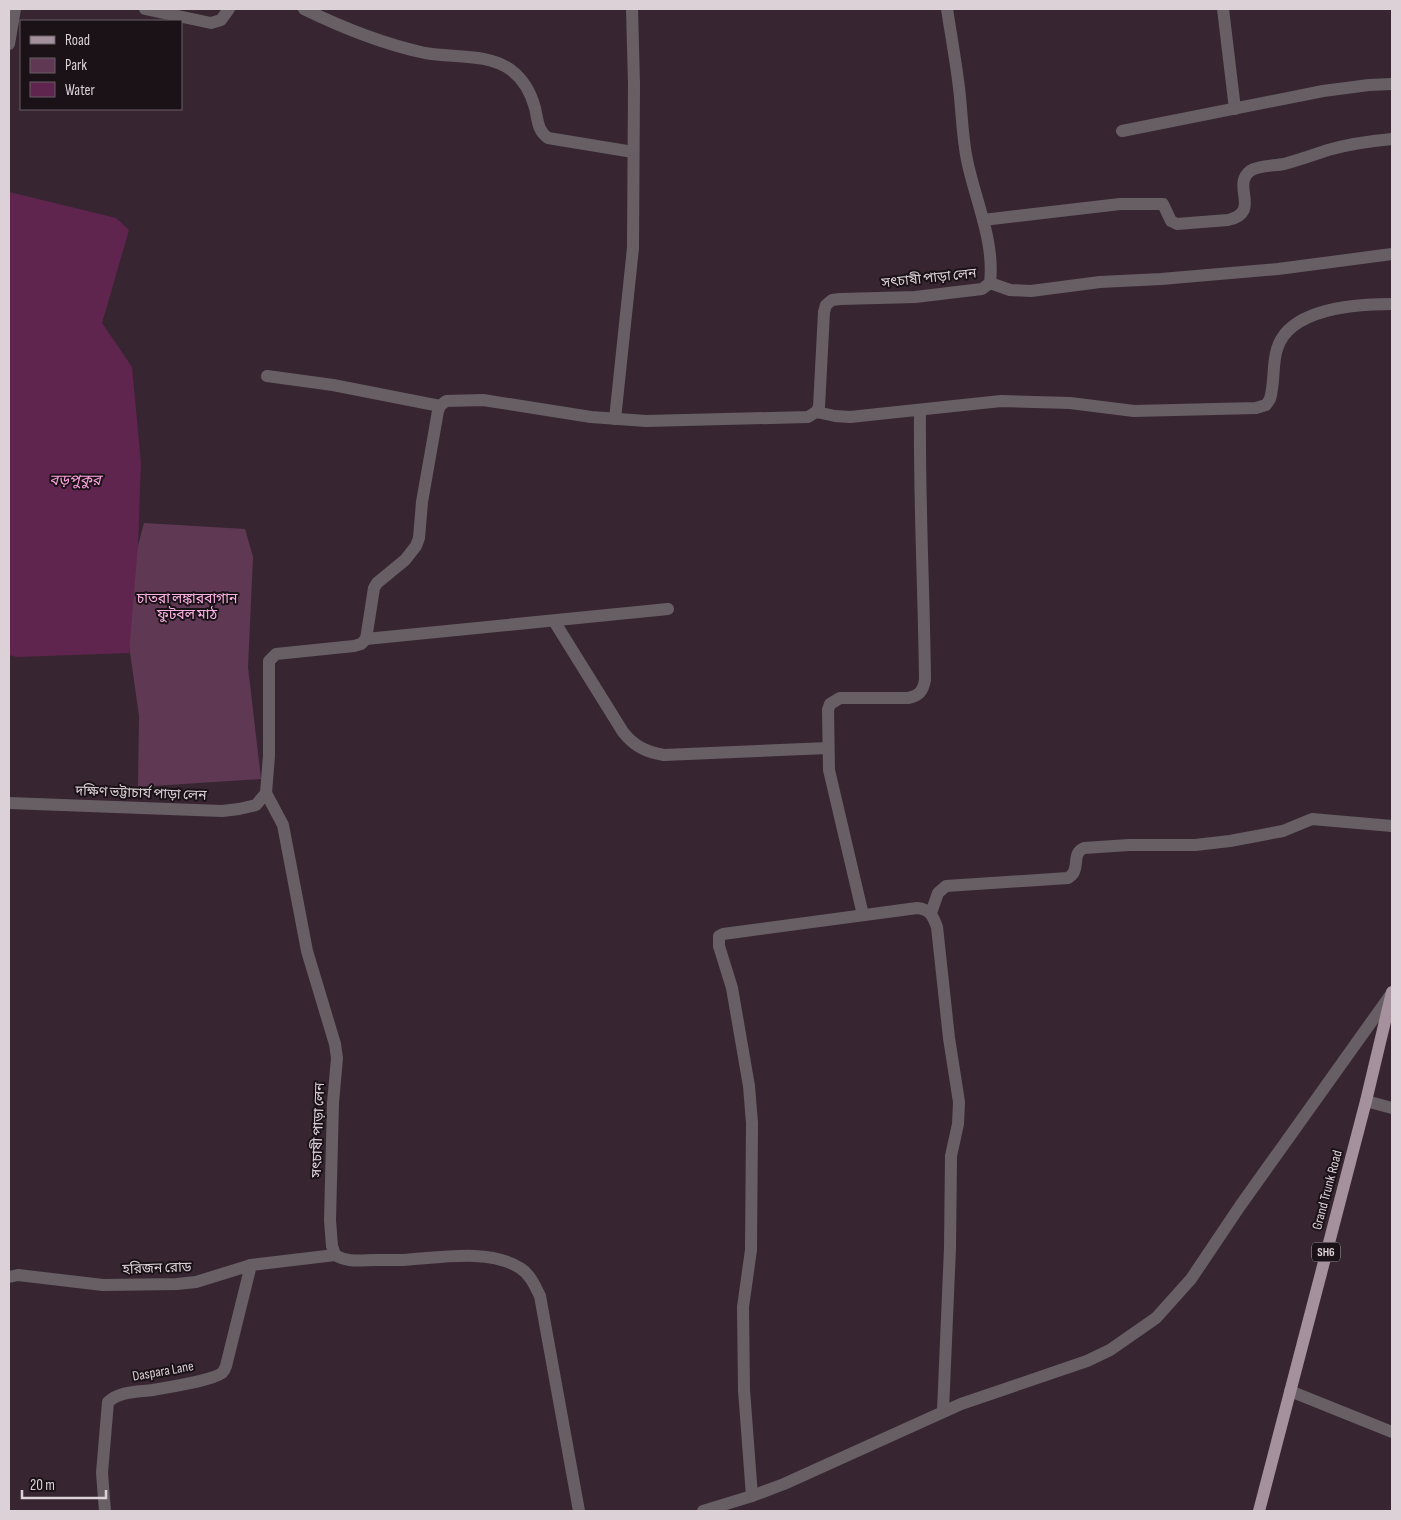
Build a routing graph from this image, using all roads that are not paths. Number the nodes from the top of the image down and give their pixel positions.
1 (15, 9) edge
2 (145, 9) edge
3 (229, 9) edge
4 (304, 9) edge
5 (632, 9) edge
6 (947, 9) edge
7 (1223, 9) edge
8 (9, 44) edge
9 (1392, 84) edge
10 (1235, 109) junction
11 (1122, 131) dead end
12 (1392, 139) edge
13 (633, 152) junction
14 (983, 220) junction
15 (1392, 254) edge
16 (990, 283) junction
17 (1392, 304) edge
18 (267, 376) dead end
19 (440, 406) junction
20 (920, 410) junction
21 (816, 412) junction
22 (615, 419) junction
23 (668, 609) dead end
24 (554, 620) junction
25 (366, 639) junction
26 (828, 748) junction
27 (266, 793) junction
28 (9, 803) edge
29 (1392, 826) edge
30 (931, 913) junction
31 (863, 915) junction
32 (1392, 992) edge
33 (1366, 1101) junction
34 (1392, 1108) edge
35 (336, 1255) junction
36 (251, 1266) junction
37 (9, 1277) edge
38 (1290, 1391) junction
39 (943, 1411) junction
40 (1392, 1432) edge
41 (752, 1496) junction
42 (105, 1511) edge
43 (579, 1511) edge
44 (703, 1511) edge
45 (1259, 1511) edge

1 - 8 street
2 - 3 street
4 - 13 street
5 - 13 street
6 - 14 street, সৎচাষী পাড়া লেন
7 - 10 street
9 - 10 street
10 - 11 street
12 - 14 street
13 - 22 street
14 - 16 street, সৎচাষী পাড়া লেন
15 - 16 street
16 - 21 street, সৎচাষী পাড়া লেন
17 - 20 street
18 - 19 street
19 - 22 street
19 - 25 street
20 - 21 street
20 - 26 street
21 - 22 street
23 - 24 street
24 - 25 street
24 - 26 street
25 - 27 street
26 - 31 street
27 - 28 street, দক্ষিণ ভট্টাচার্য পাড়া লেন
27 - 35 street, সৎচাষী পাড়া লেন
29 - 30 street
30 - 31 street
30 - 39 street
31 - 41 street
32 - 33 main road, Grand Trunk Road / SH6
32 - 39 street
33 - 34 street
33 - 38 main road, Grand Trunk Road / SH6
35 - 36 street, হরিজন রোড
35 - 43 street
36 - 37 street, হরিজন রোড
36 - 42 street, Daspara Lane
38 - 40 street
38 - 45 main road, Grand Trunk Road / SH6
39 - 41 street
41 - 44 street

